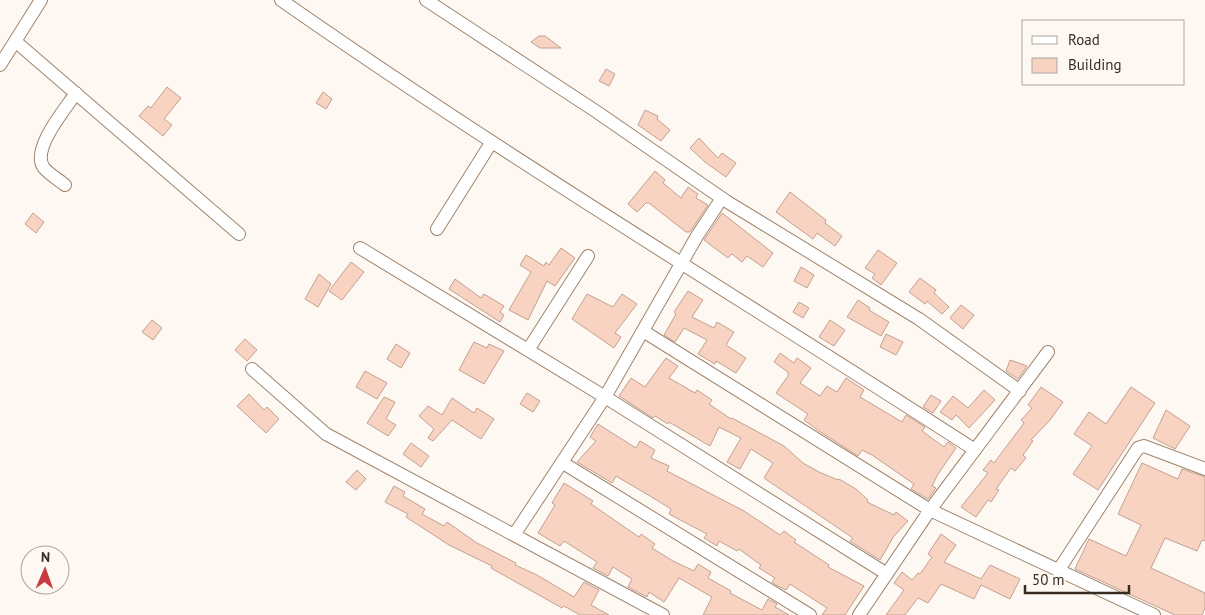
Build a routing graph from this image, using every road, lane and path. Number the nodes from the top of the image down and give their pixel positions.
1 (41, 0) edge
2 (280, 0) edge
3 (426, 0) edge
4 (15, 41) junction
5 (0, 65) edge
6 (76, 93) junction
7 (491, 143) junction
8 (65, 185) dead end
9 (722, 198) junction
10 (437, 229) dead end
11 (239, 234) dead end
12 (360, 248) dead end
13 (588, 256) dead end
14 (682, 264) junction
15 (643, 331) junction
16 (528, 350) junction
17 (1048, 352) dead end
18 (252, 369) dead end
19 (1020, 391) junction
20 (606, 397) junction
21 (975, 450) junction
22 (563, 463) junction
23 (1205, 469) edge
24 (930, 510) junction
25 (514, 535) junction
26 (1058, 571) junction
27 (887, 574) junction
28 (663, 615) edge
29 (810, 615) edge
30 (859, 615) edge
31 (1154, 615) edge

1 - 4 street
2 - 7 street
3 - 9 street
4 - 5 street
4 - 6 street
6 - 8 street
6 - 11 street
7 - 10 street
7 - 14 street
9 - 14 street
9 - 19 street
12 - 16 street
13 - 16 street
14 - 15 street
14 - 21 street
15 - 20 street
15 - 24 street
16 - 20 street
17 - 19 street
18 - 25 street
19 - 21 street
20 - 22 street
20 - 27 street
21 - 24 street
22 - 25 street
22 - 29 street
23 - 26 street
24 - 26 street
24 - 27 street
25 - 28 street
26 - 31 street
27 - 30 street

